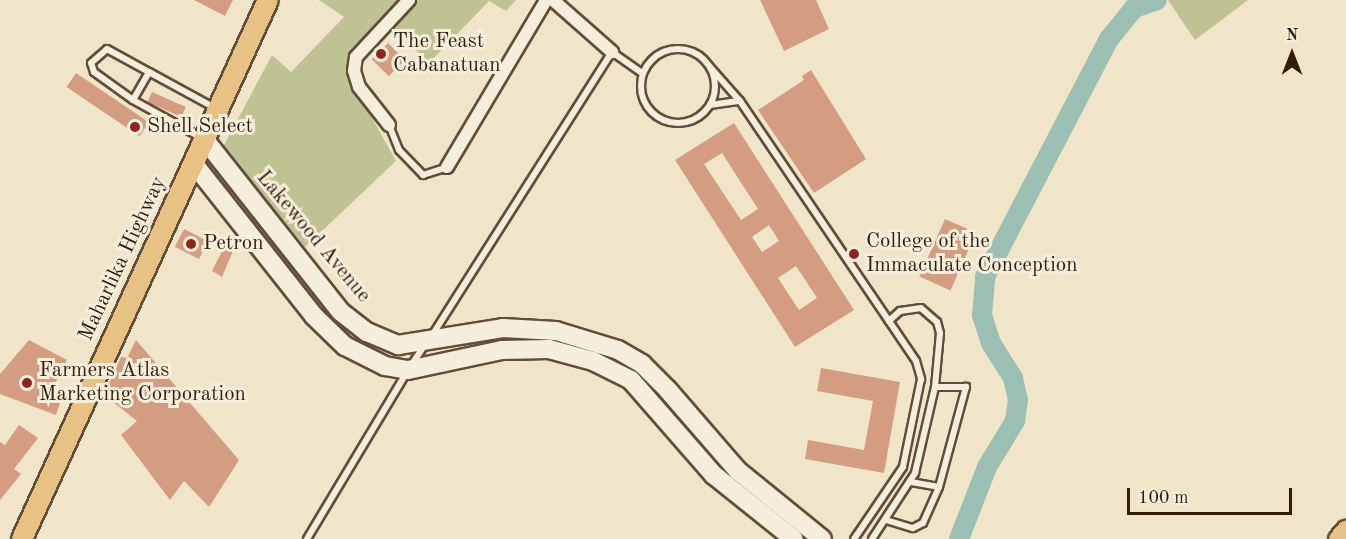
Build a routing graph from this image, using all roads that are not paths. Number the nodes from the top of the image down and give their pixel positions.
1 (268, 0) edge
2 (409, 0) edge
3 (546, 0) edge
4 (553, 0) edge
5 (612, 52) junction
6 (710, 67) junction
7 (149, 72) junction
8 (642, 73) junction
9 (134, 100) junction
10 (740, 101) junction
11 (710, 105) junction
12 (218, 110) junction
13 (388, 125) joint
14 (205, 140) junction
15 (194, 164) junction
16 (447, 167) joint
17 (889, 321) junction
18 (427, 342) junction
19 (408, 370) junction
20 (934, 387) junction
21 (911, 482) junction
22 (939, 487) junction
23 (886, 520) junction
24 (1346, 531) edge
25 (22, 539) edge
26 (307, 539) edge
27 (794, 539) edge
28 (822, 539) edge
29 (854, 539) edge
30 (872, 539) edge
31 (1340, 539) edge

1 - 12 main road, Maharlika Highway
2 - 13 street
3 - 16 street
4 - 5 street
5 - 8 lane
5 - 18 lane
6 - 8 lane
6 - 10 lane
6 - 11 lane
7 - 9 lane
7 - 9 lane
7 - 12 lane
8 - 11 lane
9 - 14 lane
10 - 11 lane
10 - 17 lane
12 - 14 main road, Maharlika Highway
13 - 16 lane
14 - 15 main road, Maharlika Highway
14 - 18 main road, Lakewood Avenue
15 - 19 main road
15 - 25 main road, Maharlika Highway
17 - 20 lane
17 - 29 lane
18 - 19 lane
18 - 28 main road, Lakewood Avenue
19 - 26 lane
19 - 27 main road
20 - 21 lane
20 - 22 lane
21 - 22 lane
21 - 23 lane
22 - 23 lane
23 - 30 lane
24 - 31 highway

